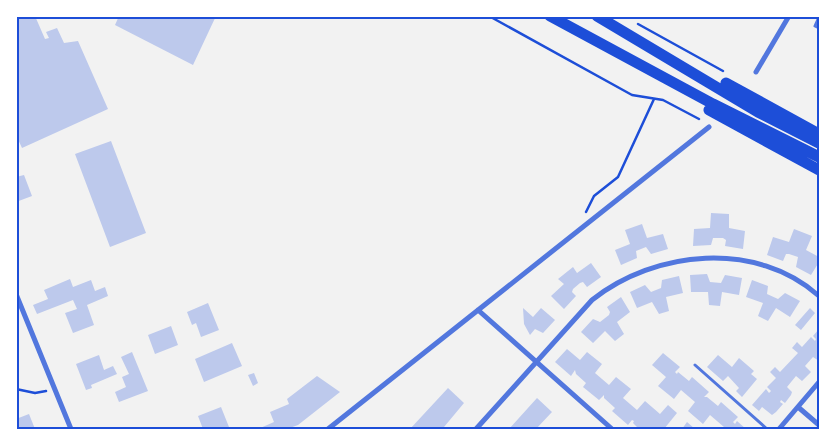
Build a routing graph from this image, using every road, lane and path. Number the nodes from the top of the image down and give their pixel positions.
1 (489, 16) edge
2 (550, 16) edge
3 (597, 16) edge
4 (789, 16) edge
5 (819, 17) edge
6 (634, 21) dead end
7 (819, 28) edge
8 (603, 46) junction
9 (671, 58) junction
10 (756, 72) dead end
11 (729, 74) dead end
12 (654, 99) junction
13 (704, 122) dead end
14 (709, 127) dead end
15 (819, 134) edge
16 (819, 142) edge
17 (819, 157) edge
18 (819, 170) edge
19 (585, 214) dead end
20 (16, 294) edge
21 (819, 296) edge
22 (478, 310) junction
23 (535, 362) junction
24 (695, 365) dead end
25 (819, 382) edge
26 (16, 390) edge
27 (55, 390) junction
28 (798, 407) junction
29 (819, 425) edge
30 (71, 429) edge
31 (328, 429) edge
32 (476, 429) edge
33 (612, 429) edge
34 (767, 429) edge
35 (779, 429) edge

1 - 12 path
2 - 8 highway
3 - 9 highway
4 - 10 street
5 - 7 lane
6 - 11 path
8 - 17 highway
8 - 18 highway
9 - 15 highway
9 - 16 highway
12 - 13 path
12 - 19 path
14 - 22 street
20 - 27 street
21 - 23 street
22 - 23 street
22 - 31 street
23 - 32 street
23 - 33 street
24 - 34 lane
25 - 28 street
26 - 27 path
27 - 30 street
28 - 29 street
28 - 35 street

